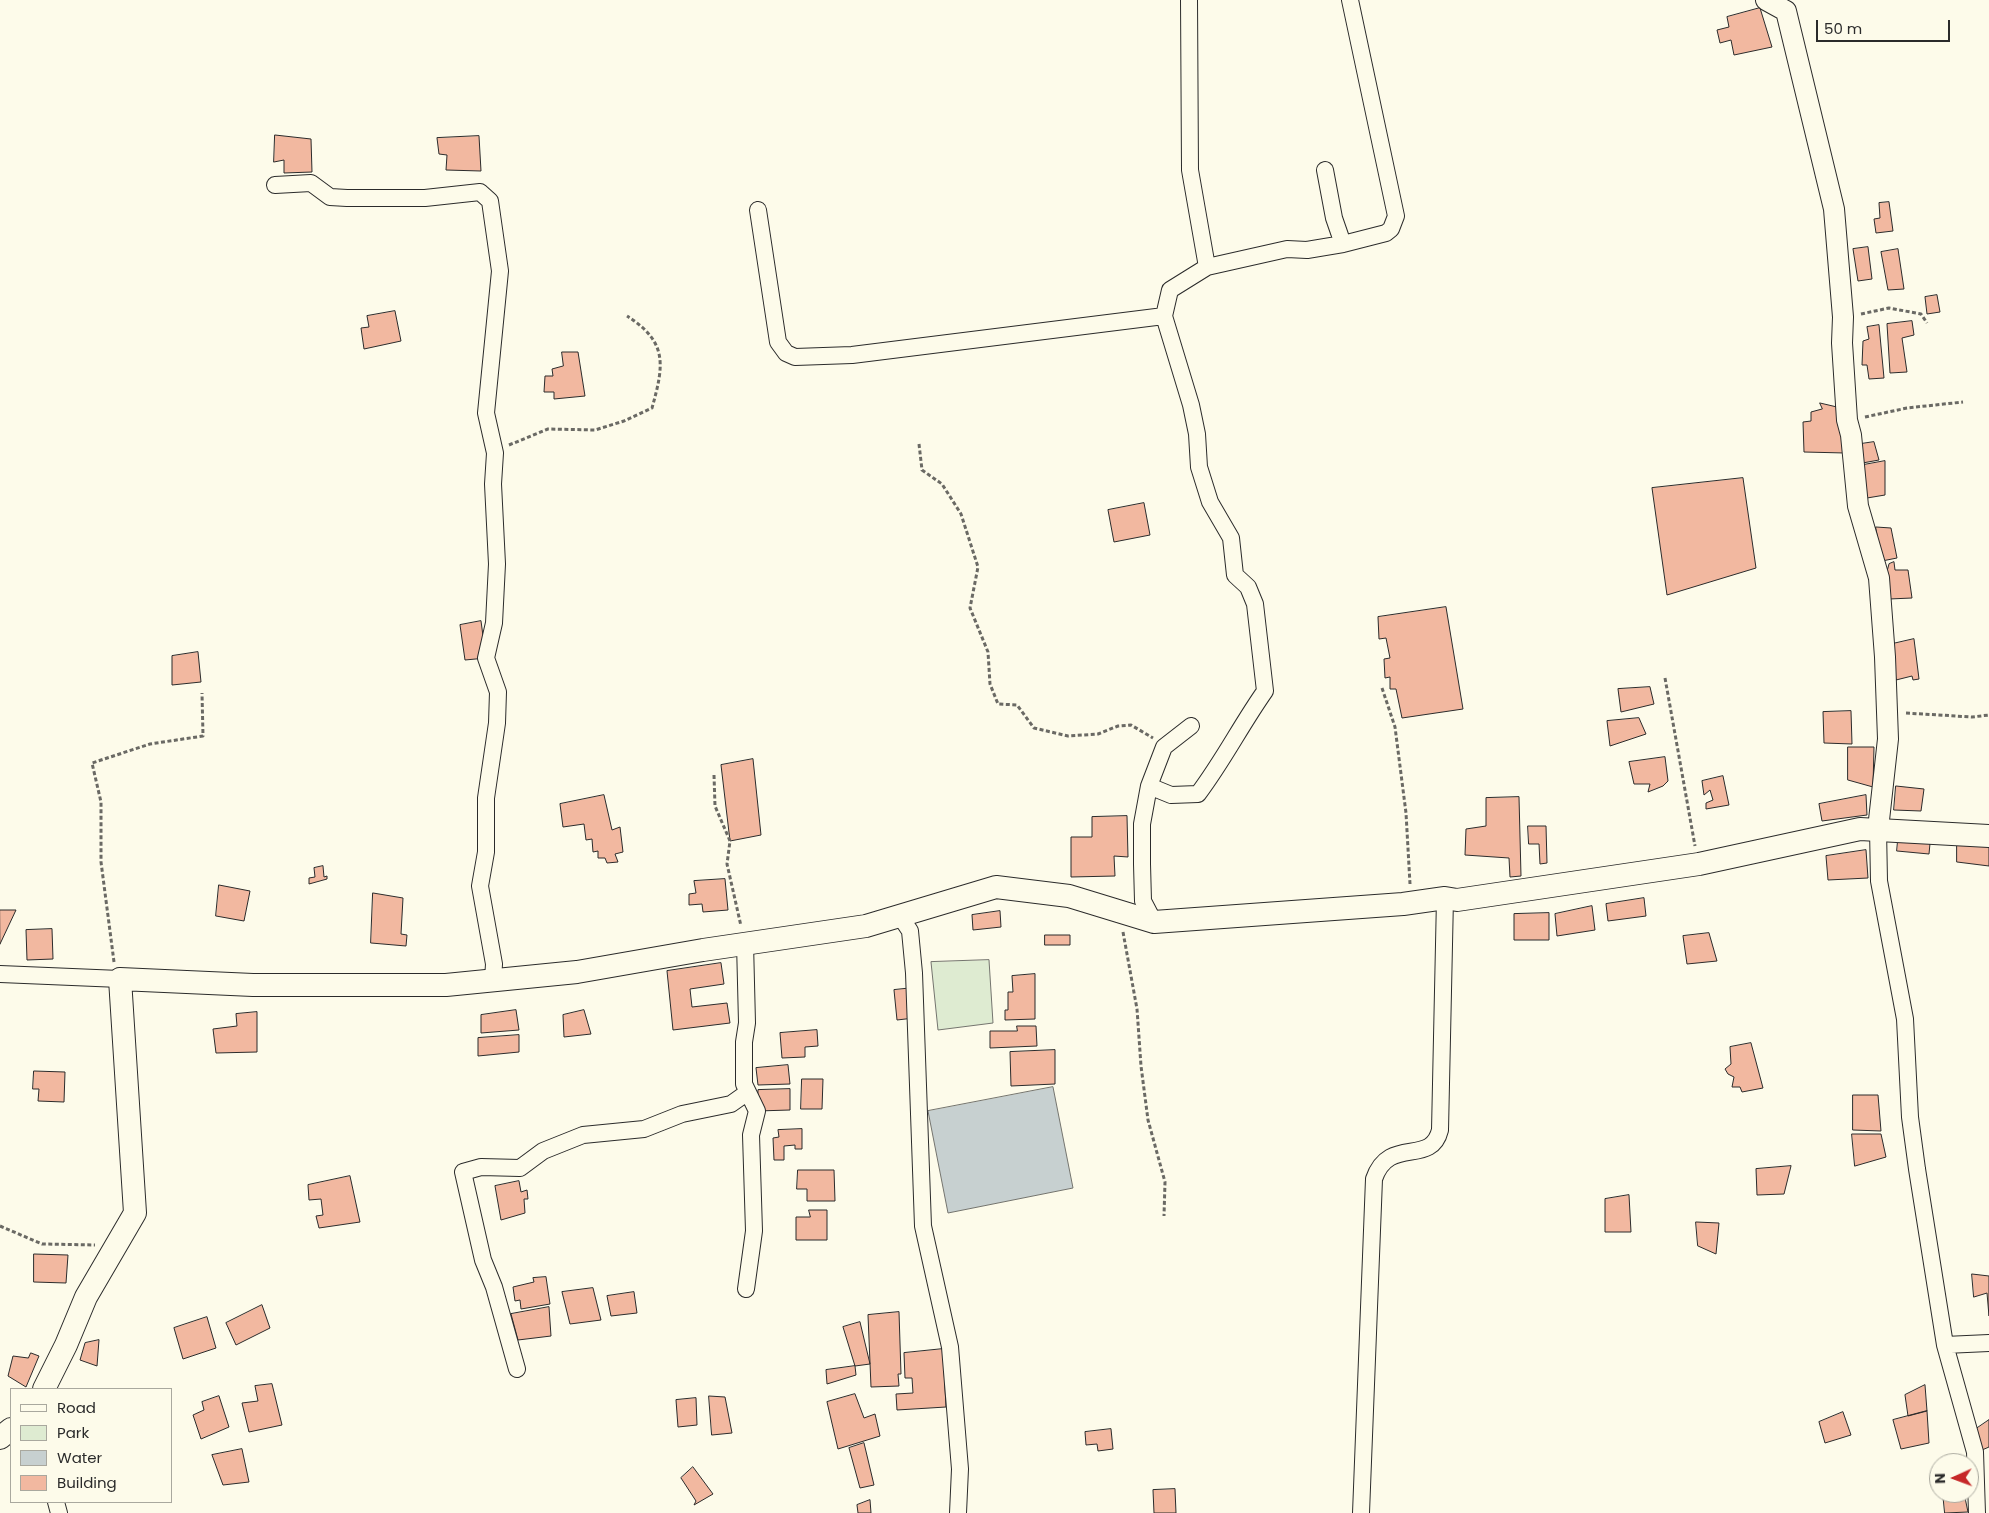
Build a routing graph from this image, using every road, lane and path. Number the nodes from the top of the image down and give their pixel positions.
1 (1189, 0) edge
2 (1350, 0) edge
3 (1766, 0) edge
4 (1325, 170) dead end
5 (274, 185) dead end
6 (758, 210) dead end
7 (1342, 244) junction
8 (1207, 267) junction
9 (627, 316) dead end
10 (1164, 316) junction
11 (1843, 318) junction
12 (1927, 323) dead end
13 (1963, 402) dead end
14 (1847, 420) junction
15 (918, 444) dead end
16 (495, 453) junction
17 (1665, 678) dead end
18 (1382, 688) dead end
19 (202, 693) dead end
20 (1887, 712) junction
21 (1989, 715) edge
22 (1191, 726) dead end
23 (1164, 747) junction
24 (714, 775) dead end
25 (1149, 786) junction
26 (1878, 830) junction
27 (1989, 836) edge
28 (1698, 864) junction
29 (1446, 898) junction
30 (1403, 904) junction
31 (900, 916) junction
32 (1154, 922) junction
33 (1122, 929) dead end
34 (745, 943) junction
35 (0, 974) edge
36 (119, 978) junction
37 (493, 980) junction
38 (748, 1092) junction
39 (1164, 1216) dead end
40 (0, 1226) edge
41 (117, 1245) junction
42 (746, 1289) dead end
43 (1989, 1342) edge
44 (1945, 1345) junction
45 (517, 1369) dead end
46 (44, 1388) edge
47 (958, 1513) edge
48 (1361, 1513) edge
49 (1977, 1513) edge

1 - 8 street
2 - 7 street
3 - 11 street
4 - 7 street
5 - 16 street
6 - 10 street
7 - 8 street
8 - 10 street
9 - 16 path
10 - 25 street
11 - 12 path
11 - 14 street
13 - 14 path
14 - 20 street
15 - 23 path
16 - 37 street
17 - 28 path
18 - 30 path
19 - 36 path
20 - 21 path
20 - 26 street
22 - 23 street
23 - 25 street
24 - 34 path
25 - 32 street
26 - 27 main road
26 - 28 main road
26 - 44 street
28 - 29 main road
29 - 30 main road
29 - 48 street
30 - 32 main road
31 - 32 main road
31 - 34 main road
31 - 47 street
33 - 39 path
34 - 37 main road
34 - 38 street
35 - 36 street
36 - 37 main road
36 - 41 main road
38 - 42 street
38 - 45 street
40 - 41 path
41 - 46 main road
43 - 44 street
44 - 49 street

